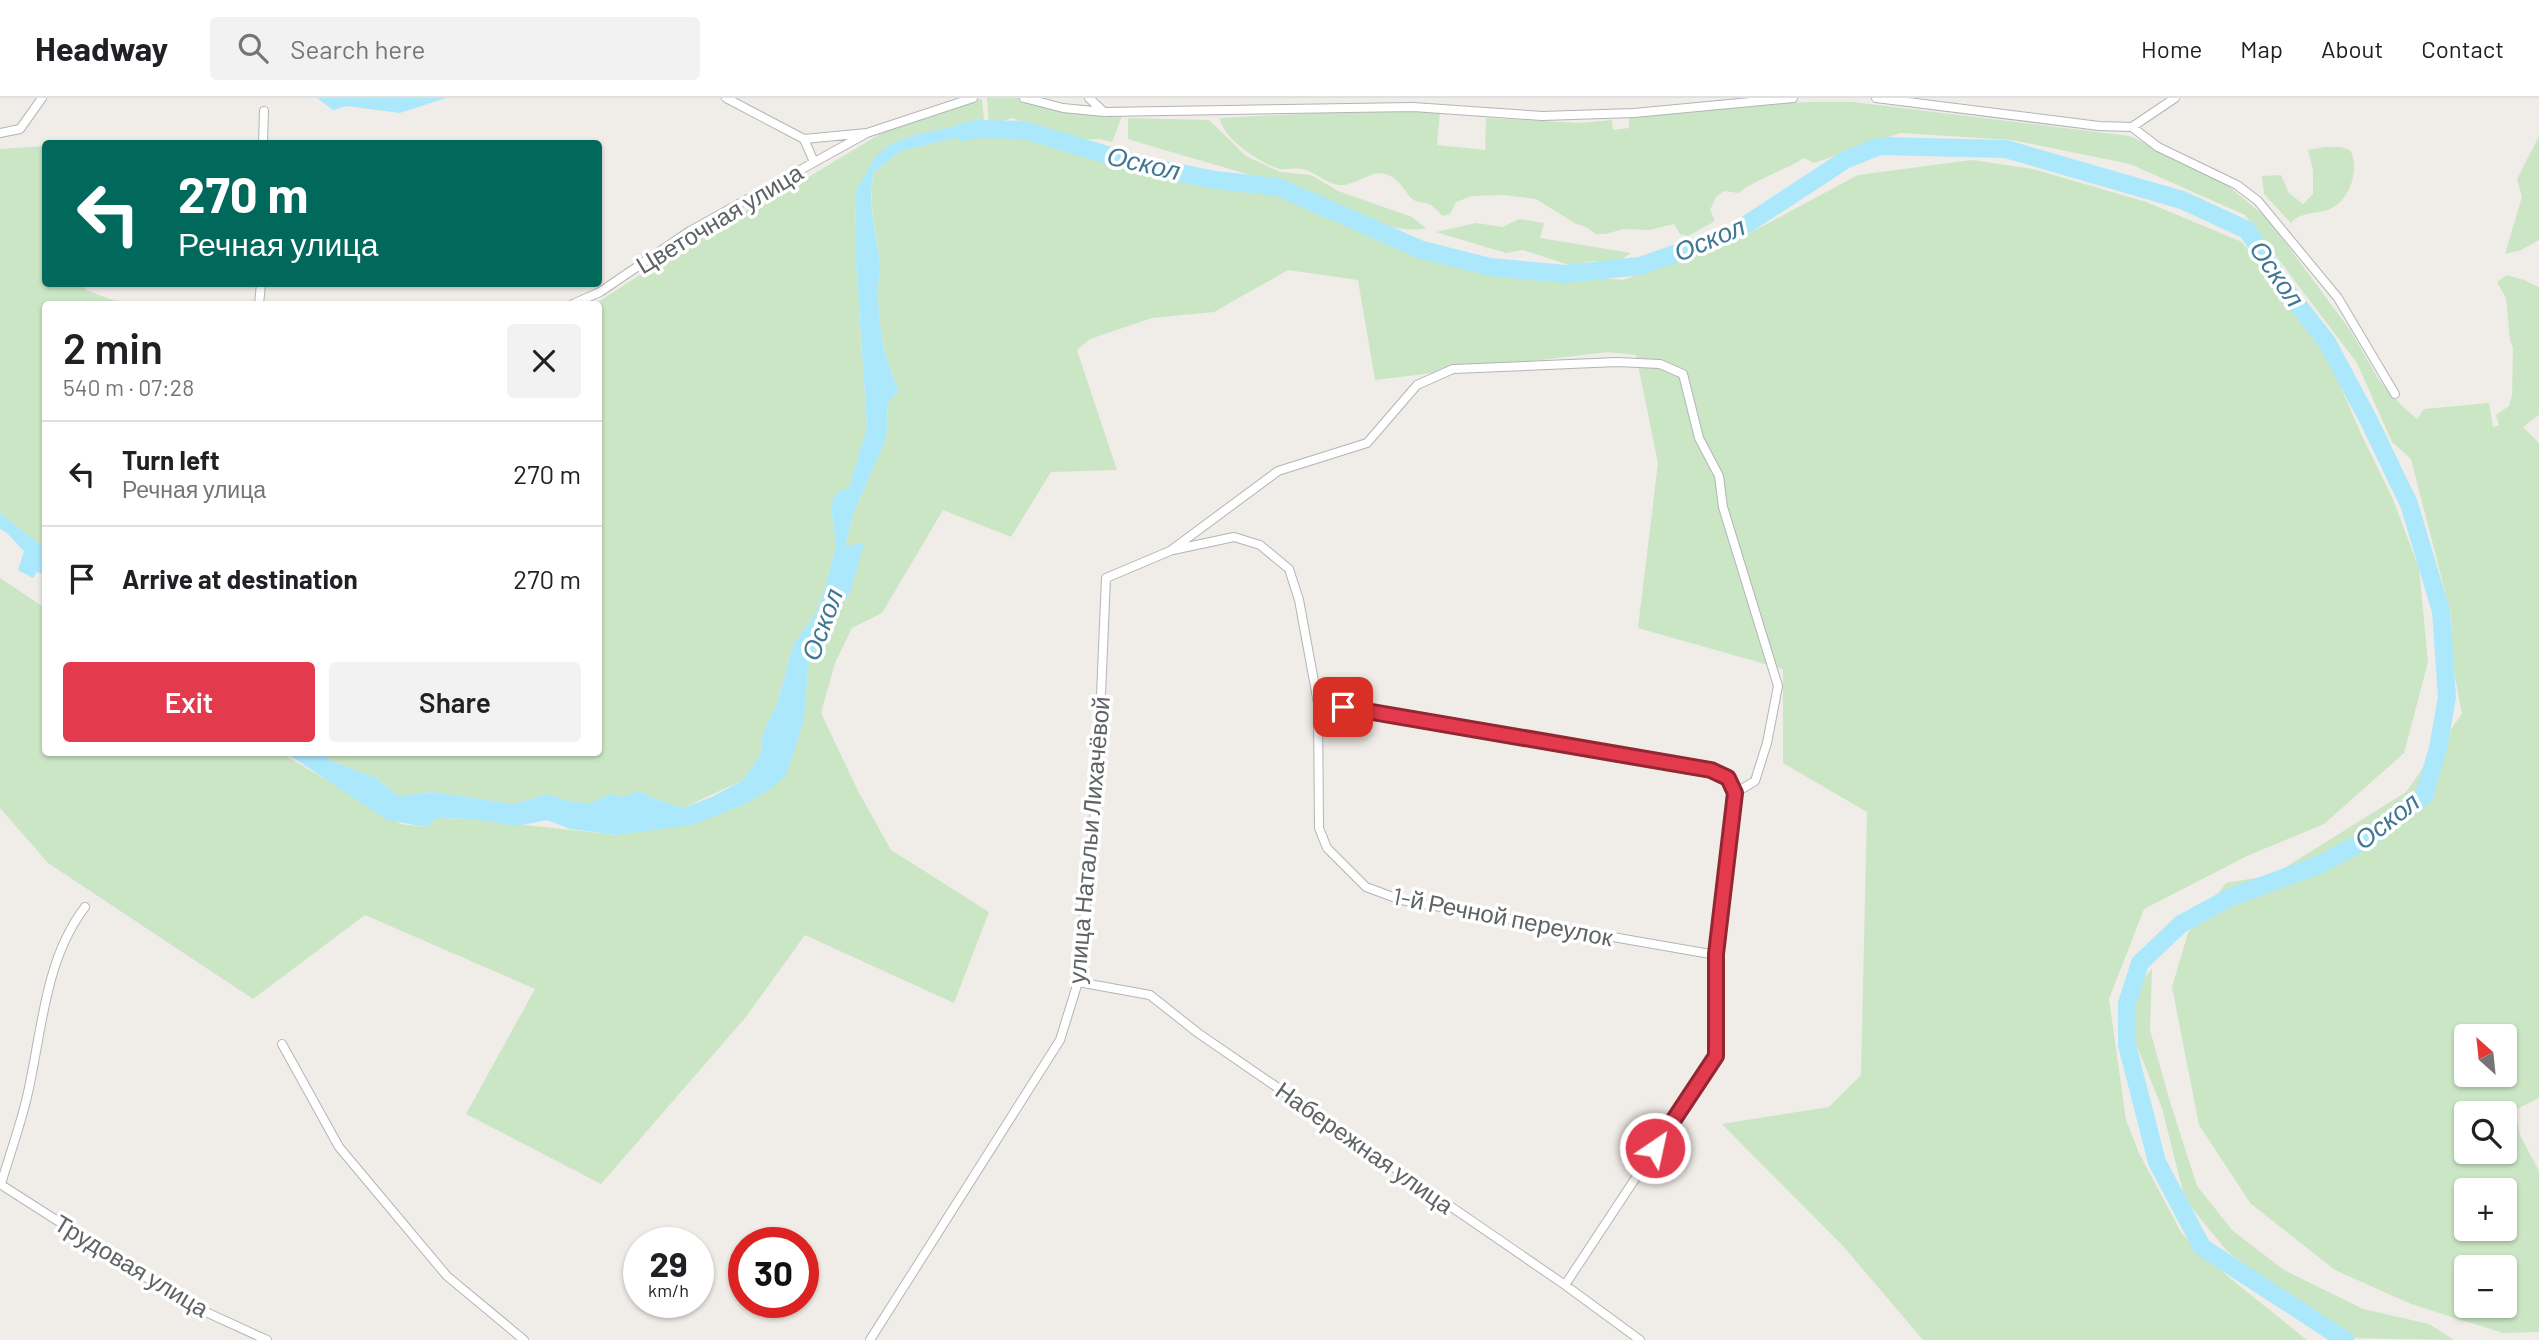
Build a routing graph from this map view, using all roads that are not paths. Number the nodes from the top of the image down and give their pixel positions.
1 (42, 98) edge
2 (726, 98) edge
3 (973, 98) edge
4 (1024, 98) edge
5 (1089, 98) edge
6 (1793, 98) edge
7 (1877, 98) edge
8 (2175, 98) edge
9 (1393, 102) edge
10 (264, 111) dead end
11 (1104, 111) junction
12 (2132, 127) junction
13 (0, 132) edge
14 (867, 133) junction
15 (804, 139) junction
16 (263, 140) edge
17 (814, 162) junction
18 (580, 301) edge
19 (2395, 394) dead end
20 (1170, 551) junction
21 (1318, 703) junction
22 (1735, 793) junction
23 (85, 907) dead end
24 (1716, 954) junction
25 (1078, 982) junction
26 (282, 1044) dead end
27 (0, 1184) edge
28 (1565, 1285) junction
29 (267, 1340) edge
30 (524, 1340) edge
31 (870, 1340) edge
32 (1640, 1340) edge

1 - 13 street
2 - 15 street
3 - 14 street
4 - 11 street
5 - 11 street
6 - 9 street
7 - 12 street
8 - 12 street
9 - 11 street
10 - 16 street
12 - 19 street
14 - 15 street
14 - 17 street, Цветочная улица
15 - 17 street
17 - 18 street, Цветочная улица
20 - 21 street, 1-й Речной переулок
20 - 22 street
20 - 25 street, улица Натальи Лихачёвой
21 - 22 street
21 - 24 street, 1-й Речной переулок
22 - 24 street
23 - 27 street
24 - 28 street
25 - 28 street, Набережная улица
25 - 31 street, улица Натальи Лихачёвой
26 - 30 street
27 - 29 street, Трудовая улица
28 - 32 street, Набережная улица

